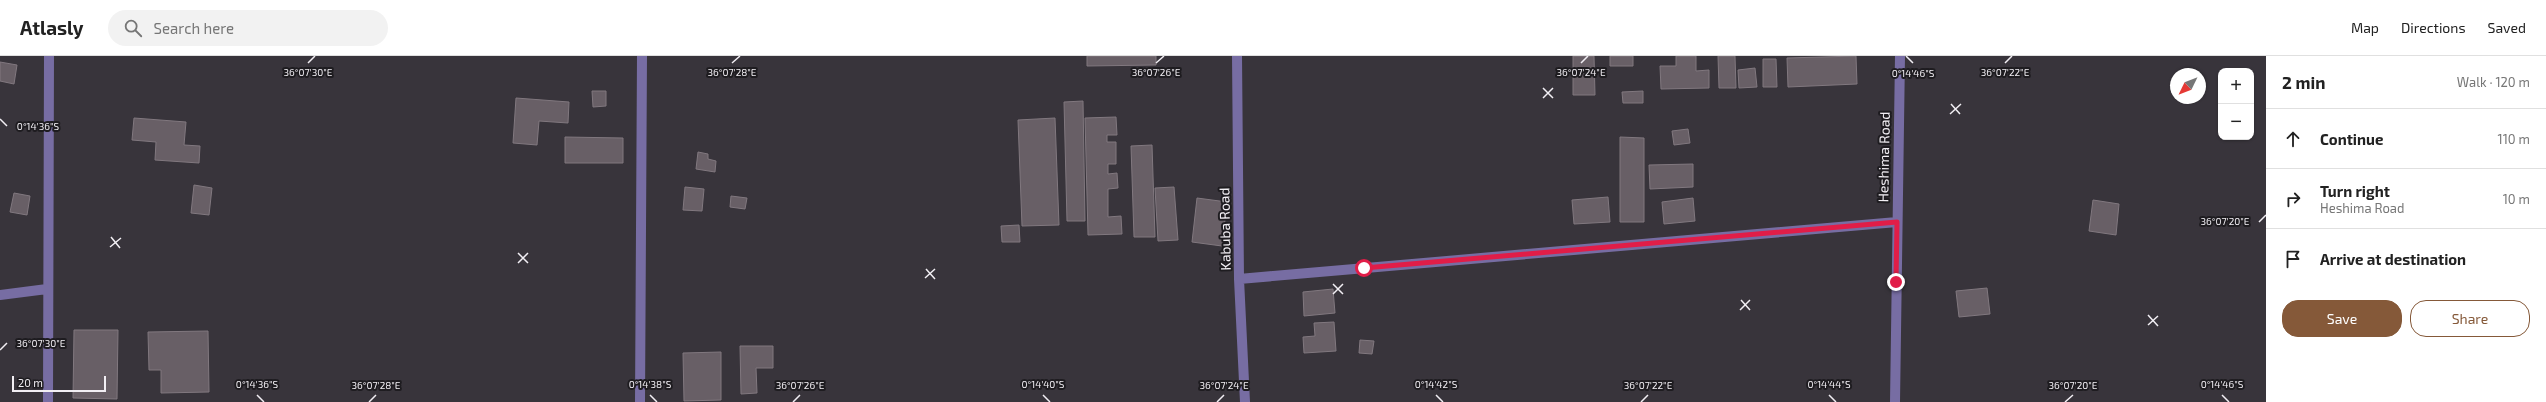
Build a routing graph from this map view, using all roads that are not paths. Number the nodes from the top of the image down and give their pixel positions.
1 (49, 56) edge
2 (642, 56) edge
3 (1236, 56) edge
4 (1900, 56) edge
5 (1897, 222) junction
6 (1239, 279) junction
7 (47, 289) junction
8 (0, 295) edge
9 (48, 402) edge
10 (640, 402) edge
11 (1245, 402) edge
12 (1895, 402) edge

1 - 7 street
2 - 10 street
3 - 6 street, Kabuba Road
4 - 5 street, Heshima Road
5 - 6 street
5 - 12 street, Heshima Road
6 - 11 street, Kabuba Road
7 - 8 street
7 - 9 street

